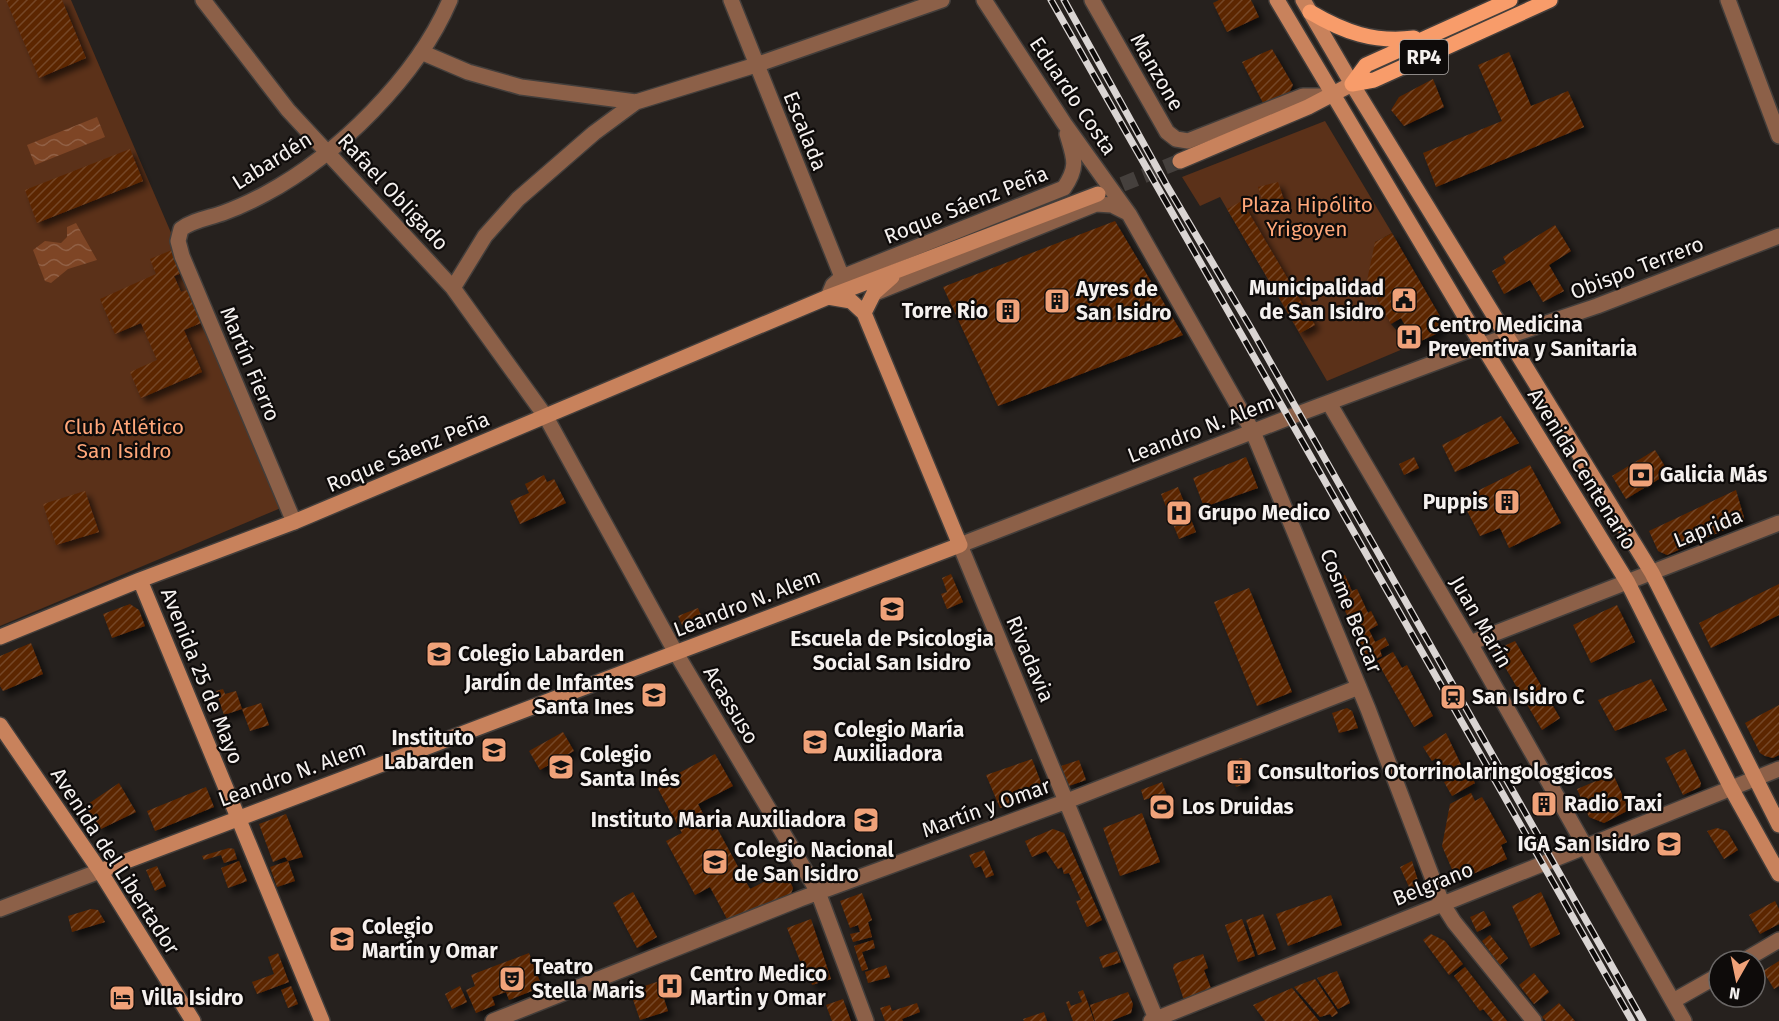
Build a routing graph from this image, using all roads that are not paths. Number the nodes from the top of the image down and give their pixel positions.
1 (203, 0) edge
2 (450, 0) edge
3 (731, 0) edge
4 (942, 0) edge
5 (984, 0) edge
6 (1092, 0) edge
7 (1277, 0) edge
8 (1510, 0) edge
9 (1550, 0) edge
10 (1728, 0) edge
11 (1307, 6) edge
12 (1429, 36) junction
13 (421, 52) junction
14 (756, 65) junction
15 (1352, 84) junction
16 (1332, 96) junction
17 (636, 102) junction
18 (1064, 123) junction
19 (1779, 136) edge
20 (326, 152) junction
21 (1180, 161) tunnel mouth
22 (1098, 194) tunnel mouth
23 (1129, 214) junction
24 (188, 223) joint
25 (1779, 236) edge
26 (901, 270) junction
27 (842, 277) junction
28 (453, 288) junction
29 (874, 293) junction
30 (828, 297) junction
31 (864, 313) junction
32 (1508, 336) junction
33 (1482, 345) junction
34 (1329, 403) junction
35 (546, 417) junction
36 (1253, 432) junction
37 (294, 522) junction
38 (1779, 523) edge
39 (960, 545) junction
40 (1652, 573) junction
41 (140, 580) junction
42 (1628, 583) junction
43 (0, 637) edge
44 (1470, 643) junction
45 (676, 653) junction
46 (1359, 687) junction
47 (0, 725) edge
48 (1779, 769) edge
49 (1754, 779) junction
50 (1731, 788) junction
51 (1066, 801) junction
52 (236, 817) junction
53 (1779, 825) edge
54 (1587, 848) junction
55 (100, 871) junction
56 (1779, 874) edge
57 (818, 892) junction
58 (1442, 903) junction
59 (0, 909) edge
60 (1779, 940) edge
61 (1764, 949) edge
62 (1707, 982) edge
63 (1673, 1001) junction
64 (527, 1014) edge
65 (1155, 1020) edge
66 (193, 1021) edge
67 (322, 1021) edge
68 (494, 1021) edge
69 (866, 1021) edge
70 (1534, 1021) edge
71 (1684, 1021) edge

1 - 20 street, Rafael Obligado
2 - 13 street, Labardén
3 - 14 street, Escalada
4 - 14 street
5 - 18 street, Eduardo Costa
6 - 16 street, Manzone
7 - 16 main road, Avenida Centenario
8 - 12 main road, RP4
9 - 15 main road, RP4
10 - 19 street
11 - 12 main road
11 - 15 main road, Avenida Centenario
12 - 15 main road, RP4
13 - 17 street
13 - 20 street, Labardén
14 - 17 street
14 - 27 street, Escalada
15 - 16 main road, RP4
15 - 32 main road, Avenida Centenario
16 - 21 main road, RP4
16 - 33 main road, Avenida Centenario
17 - 28 street
18 - 23 street, Eduardo Costa
18 - 27 street, Roque Sáenz Peña
20 - 24 street, Labardén
20 - 28 street, Rafael Obligado
22 - 26 main road, Roque Sáenz Peña
23 - 29 street
23 - 36 street, Cosme Beccar
24 - 37 street, Martín Fierro
25 - 32 street, Obispo Terrero
26 - 29 main road
26 - 30 main road, Roque Sáenz Peña
27 - 30 street
28 - 35 street, Rafael Obligado
29 - 31 main road
30 - 31 main road
30 - 35 main road, Roque Sáenz Peña
31 - 39 main road, Rivadavia
32 - 33 street, Leandro N. Alem
32 - 40 main road, Avenida Centenario
33 - 34 street, Leandro N. Alem
33 - 42 main road, Avenida Centenario
34 - 36 street, Leandro N. Alem
34 - 44 street, Juan Marín
35 - 37 main road, Roque Sáenz Peña
35 - 45 street, Acassuso
36 - 39 street, Leandro N. Alem
36 - 46 street, Cosme Beccar
37 - 41 main road, Roque Sáenz Peña
38 - 40 street, Laprida
39 - 45 main road, Leandro N. Alem
39 - 51 street, Rivadavia
40 - 42 street
40 - 49 main road, Avenida Centenario
41 - 43 main road, Roque Sáenz Peña
41 - 52 main road, Avenida 25 de Mayo
42 - 44 street
42 - 50 main road, Avenida Centenario
44 - 54 street, Juan Marín
45 - 52 main road, Leandro N. Alem
45 - 57 street, Acassuso
46 - 51 street, Martín y Omar
46 - 58 street, Cosme Beccar
47 - 55 main road, Avenida del Libertador
48 - 49 street, Belgrano
49 - 50 street, Belgrano
49 - 53 main road, Avenida Centenario
50 - 54 street, Belgrano
50 - 56 main road, Avenida Centenario
51 - 57 street, Martín y Omar
51 - 65 street, Rivadavia
52 - 55 main road, Leandro N. Alem
52 - 67 main road, Avenida 25 de Mayo
54 - 58 street, Belgrano
54 - 63 street, Juan Marín
55 - 59 street, Leandro N. Alem
55 - 66 main road, Avenida del Libertador
57 - 64 street, Martín y Omar
57 - 69 street, Acassuso
58 - 65 street, Belgrano
58 - 70 street, Cosme Beccar
60 - 61 street
62 - 63 street
63 - 71 street, Juan Marín
64 - 68 street, Martín y Omar

